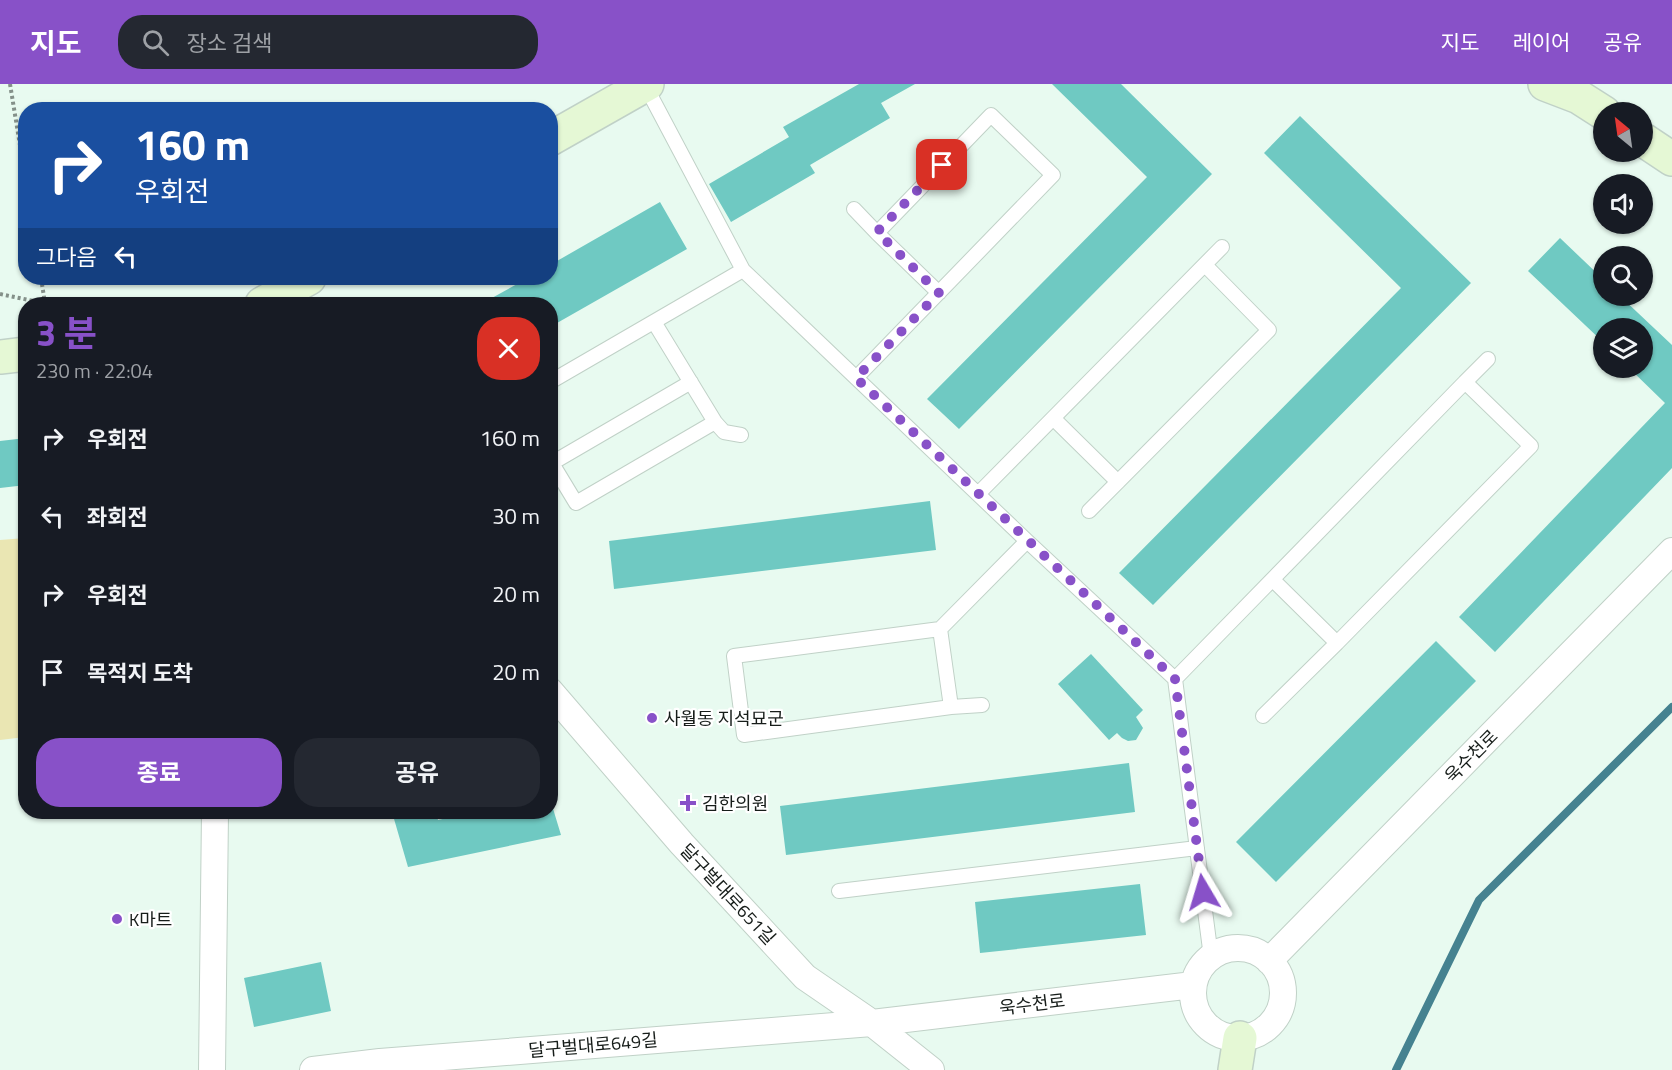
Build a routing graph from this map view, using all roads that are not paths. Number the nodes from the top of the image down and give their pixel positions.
1 (1545, 84) edge
2 (646, 85) edge
3 (1593, 106) edge
4 (558, 135) edge
5 (1653, 146) edge
6 (1672, 159) edge
7 (854, 209) dead end
8 (877, 232) junction
9 (1222, 247) dead end
10 (1204, 265) junction
11 (743, 270) junction
12 (296, 285) edge
13 (939, 293) junction
14 (275, 297) edge
15 (654, 322) junction
16 (18, 355) edge
17 (0, 357) edge
18 (1488, 359) dead end
19 (558, 377) edge
20 (856, 378) junction
21 (691, 382) junction
22 (1465, 382) junction
23 (1053, 418) junction
24 (715, 422) junction
25 (741, 435) dead end
26 (558, 457) edge
27 (558, 473) edge
28 (1118, 482) junction
29 (978, 494) junction
30 (1089, 511) dead end
31 (1027, 542) junction
32 (1672, 551) edge
33 (1274, 580) junction
34 (940, 629) junction
35 (1337, 644) junction
36 (1175, 679) junction
37 (558, 700) edge
38 (982, 705) dead end
39 (951, 707) junction
40 (1263, 716) dead end
41 (214, 819) edge
42 (1197, 848) junction
43 (839, 891) dead end
44 (1212, 957) junction
45 (1269, 961) junction
46 (1193, 985) junction
47 (872, 1023) junction
48 (1240, 1038) junction
49 (212, 1070) edge
50 (314, 1070) edge
51 (931, 1070) edge
52 (1235, 1070) edge

1 - 3 street
2 - 4 street
2 - 11 lane
5 - 6 street
7 - 8 lane
8 - 13 lane
8 - 13 lane
9 - 10 lane
10 - 23 lane
10 - 28 lane
11 - 15 lane
11 - 20 lane
12 - 14 street
13 - 20 lane
15 - 19 lane
15 - 21 lane
16 - 17 street
18 - 22 lane
20 - 29 lane
21 - 24 lane
21 - 26 lane
22 - 33 lane
22 - 35 lane
23 - 28 lane
23 - 29 lane
24 - 25 lane
24 - 27 lane
28 - 30 lane
29 - 31 lane
31 - 34 lane
31 - 36 lane
32 - 45 street, 욱수천로
33 - 35 lane
33 - 36 lane
34 - 39 lane
34 - 39 lane
35 - 40 lane
36 - 42 lane
37 - 47 street, 달구벌대로651길
38 - 39 lane
41 - 49 street
42 - 43 lane
42 - 44 lane
44 - 45 street
44 - 46 street
45 - 48 street
46 - 47 street, 욱수천로
46 - 48 street
47 - 50 street, 달구벌대로649길
47 - 51 street, 달구벌대로651길
48 - 52 street

